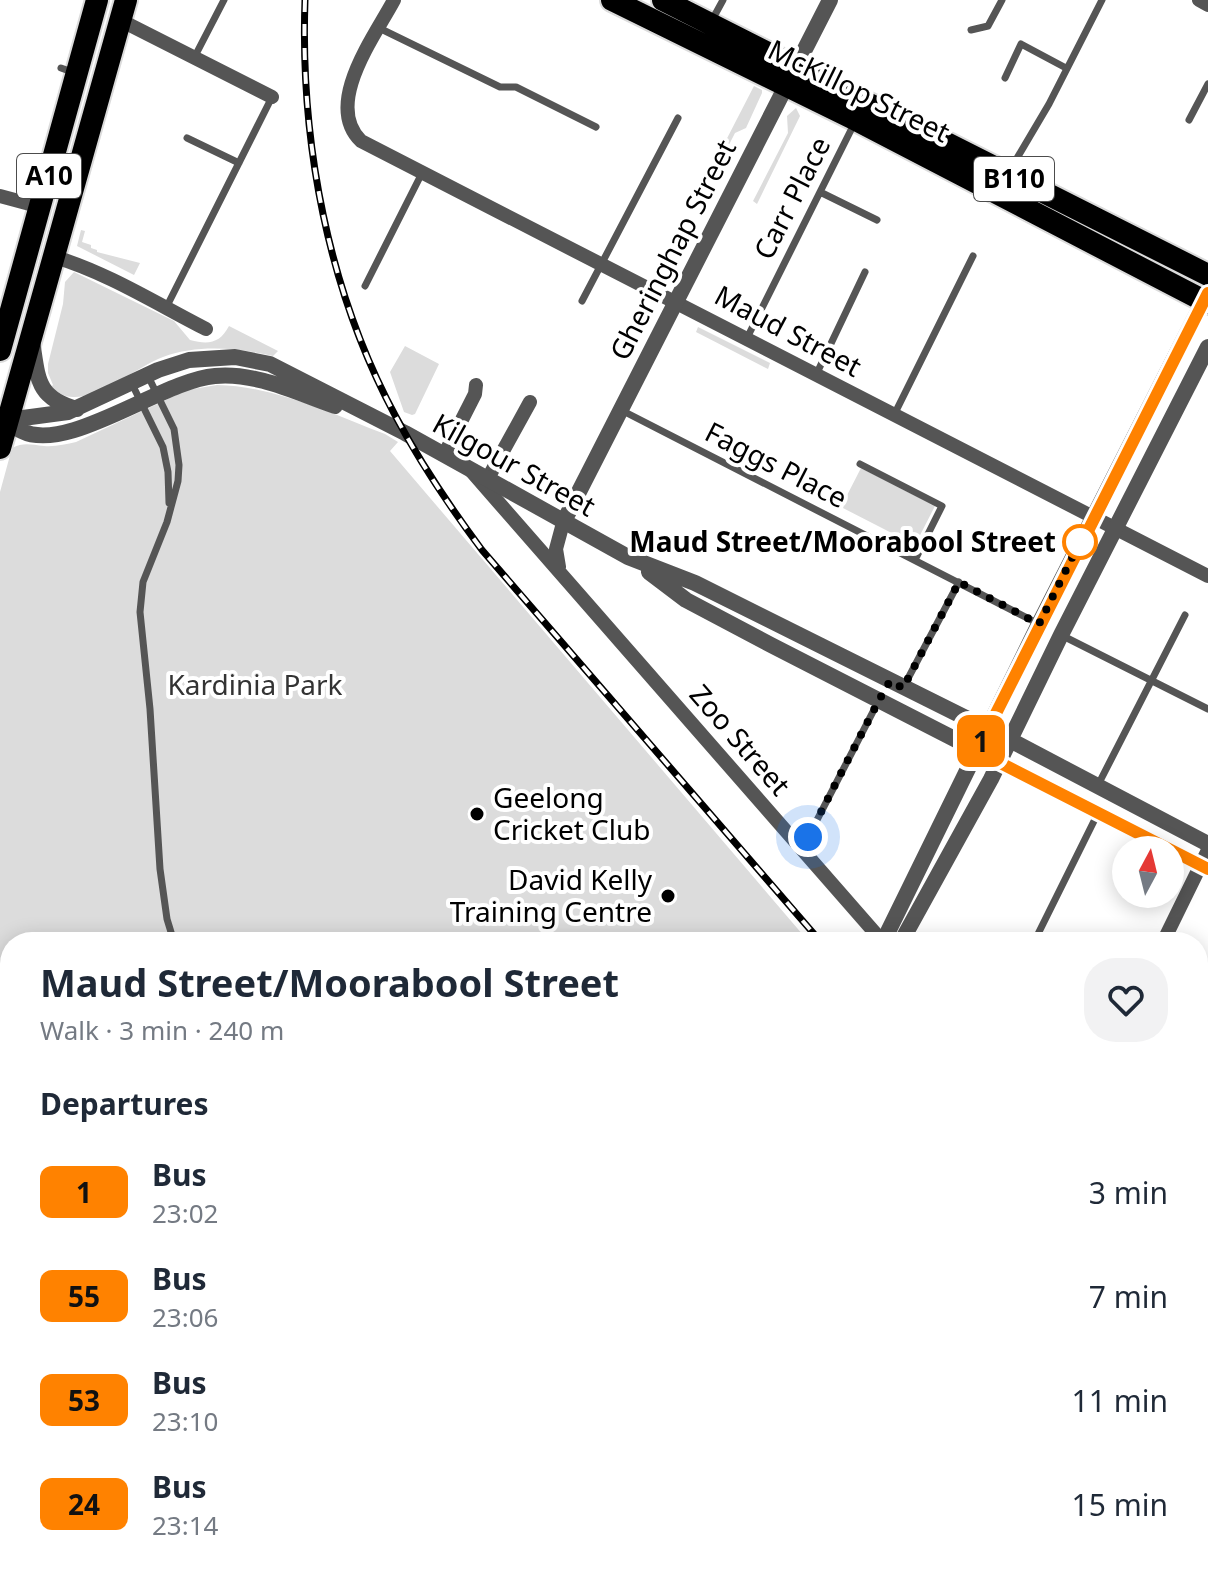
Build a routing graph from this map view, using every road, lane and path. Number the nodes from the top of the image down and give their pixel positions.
1 (96, 0) edge
2 (224, 0) edge
3 (394, 0) edge
4 (612, 0) edge
5 (663, 0) edge
6 (723, 0) edge
7 (830, 0) edge
8 (1002, 0) edge
9 (1102, 0) edge
10 (1199, 0) edge
11 (1208, 5) edge
12 (123, 10) edge
13 (710, 24) junction
14 (379, 28) junction
15 (971, 30) dead end
16 (194, 58) junction
17 (1066, 68) junction
18 (791, 78) junction
19 (1005, 78) dead end
20 (1208, 84) edge
21 (272, 97) joint
22 (678, 118) dead end
23 (856, 120) junction
24 (1189, 120) dead end
25 (596, 127) dead end
26 (187, 138) dead end
27 (239, 163) junction
28 (422, 173) junction
29 (1007, 175) junction
30 (820, 192) junction
31 (0, 196) edge
32 (41, 207) junction
33 (877, 220) dead end
34 (973, 256) dead end
35 (55, 257) junction
36 (601, 264) junction
37 (865, 272) dead end
38 (1208, 275) edge
39 (365, 286) dead end
40 (1207, 299) edge
41 (582, 301) dead end
42 (676, 301) junction
43 (166, 308) junction
44 (206, 329) dead end
45 (747, 338) junction
46 (32, 339) junction
47 (1208, 347) edge
48 (0, 350) edge
49 (148, 375) junction
50 (816, 375) junction
51 (131, 383) junction
52 (478, 389) dead end
53 (158, 393) junction
54 (141, 402) junction
55 (530, 402) dead end
56 (77, 409) junction
57 (621, 410) junction
58 (893, 416) junction
59 (375, 418) junction
60 (4, 419) edge
61 (0, 448) edge
62 (444, 455) junction
63 (860, 464) dead end
64 (471, 471) junction
65 (487, 480) junction
66 (170, 510) junction
67 (1093, 517) junction
68 (563, 523) junction
69 (1116, 529) junction
70 (628, 557) junction
71 (915, 560) junction
72 (560, 571) junction
73 (1208, 576) edge
74 (959, 582) junction
75 (1185, 615) dead end
76 (1039, 624) junction
77 (782, 627) junction
78 (1061, 635) junction
79 (771, 645) junction
80 (1151, 680) junction
81 (897, 684) junction
82 (879, 700) junction
83 (1208, 709) edge
84 (987, 729) junction
85 (1010, 740) junction
86 (977, 751) junction
87 (999, 763) junction
88 (1097, 787) junction
89 (1098, 813) junction
90 (802, 849) junction
91 (1206, 857) edge
92 (171, 932) edge
93 (874, 932) edge
94 (888, 932) edge
95 (906, 932) edge
96 (1039, 932) edge
97 (1168, 932) edge

1 - 32 highway, A10
2 - 16 lane
3 - 14 street
4 - 18 highway, McKillop Street / B110
5 - 13 highway, McKillop Street / B110
6 - 13 lane
7 - 18 street, Gheringhap Street
8 - 15 lane
9 - 17 lane
10 - 11 street
12 - 16 street
12 - 35 highway, A10
13 - 18 highway, McKillop Street / B110
14 - 25 lane
14 - 28 street, Maud Street
16 - 21 street
17 - 19 lane
17 - 29 lane
18 - 23 highway, McKillop Street / B110
18 - 29 highway, McKillop Street / B110
18 - 42 street, Gheringhap Street
20 - 24 lane
21 - 27 lane
22 - 36 lane
23 - 30 lane, Carr Place
23 - 40 highway, McKillop Street / B110
26 - 27 lane
27 - 43 lane
28 - 36 street, Maud Street
28 - 39 lane
29 - 38 highway, McKillop Street / B110
30 - 33 lane
30 - 45 lane, Carr Place
31 - 32 street
32 - 48 highway, A10
34 - 58 lane
35 - 43 street
35 - 46 highway, A10
36 - 41 lane
36 - 42 street, Maud Street
37 - 50 lane
40 - 67 street
42 - 45 street, Maud Street
42 - 57 street, Gheringhap Street
43 - 44 street
45 - 50 street, Maud Street
46 - 56 street
46 - 60 highway, A10
47 - 69 street
49 - 51 street, Kilgour Street
49 - 53 lane
49 - 59 street, Kilgour Street
50 - 58 street, Maud Street
51 - 54 lane
51 - 56 street, Kilgour Street
52 - 62 street
53 - 54 street, Kilgour Street
53 - 59 street, Kilgour Street
53 - 66 lane
54 - 60 street, Kilgour Street
54 - 66 lane
55 - 65 street
56 - 60 street, Kilgour Street
57 - 68 street, Gheringhap Street
57 - 71 lane, Faggs Place
58 - 67 street, Maud Street
59 - 62 street, Kilgour Street
60 - 61 highway, A10
62 - 64 street, Kilgour Street
63 - 71 lane
64 - 65 street, Kilgour Street
64 - 72 street, Zoo Street
65 - 68 street, Kilgour Street
66 - 92 lane
67 - 69 street, Maud Street
67 - 76 street
68 - 70 street, Kilgour Street
68 - 72 street
69 - 73 street, Maud Street
69 - 78 street
70 - 77 street, Kilgour Street
70 - 79 street, Kilgour Street
71 - 74 lane, Faggs Place
72 - 90 street, Zoo Street
74 - 76 lane, Faggs Place
74 - 81 lane
75 - 80 lane
76 - 84 street
77 - 79 street
77 - 81 street, Kilgour Street
78 - 80 lane
78 - 85 street
79 - 82 street, Kilgour Street
80 - 83 lane
80 - 88 lane
81 - 82 street
81 - 84 street, Kilgour Street
82 - 86 street, Kilgour Street
82 - 90 lane
84 - 85 street, Kilgour Street
84 - 86 street
85 - 87 street
85 - 88 street, Kilgour Street
86 - 87 street, Kilgour Street
86 - 94 street
87 - 89 street, Kilgour Street
87 - 95 street
88 - 91 street, Kilgour Street
89 - 91 street, Kilgour Street
89 - 96 lane
90 - 93 street, Zoo Street
91 - 97 street

